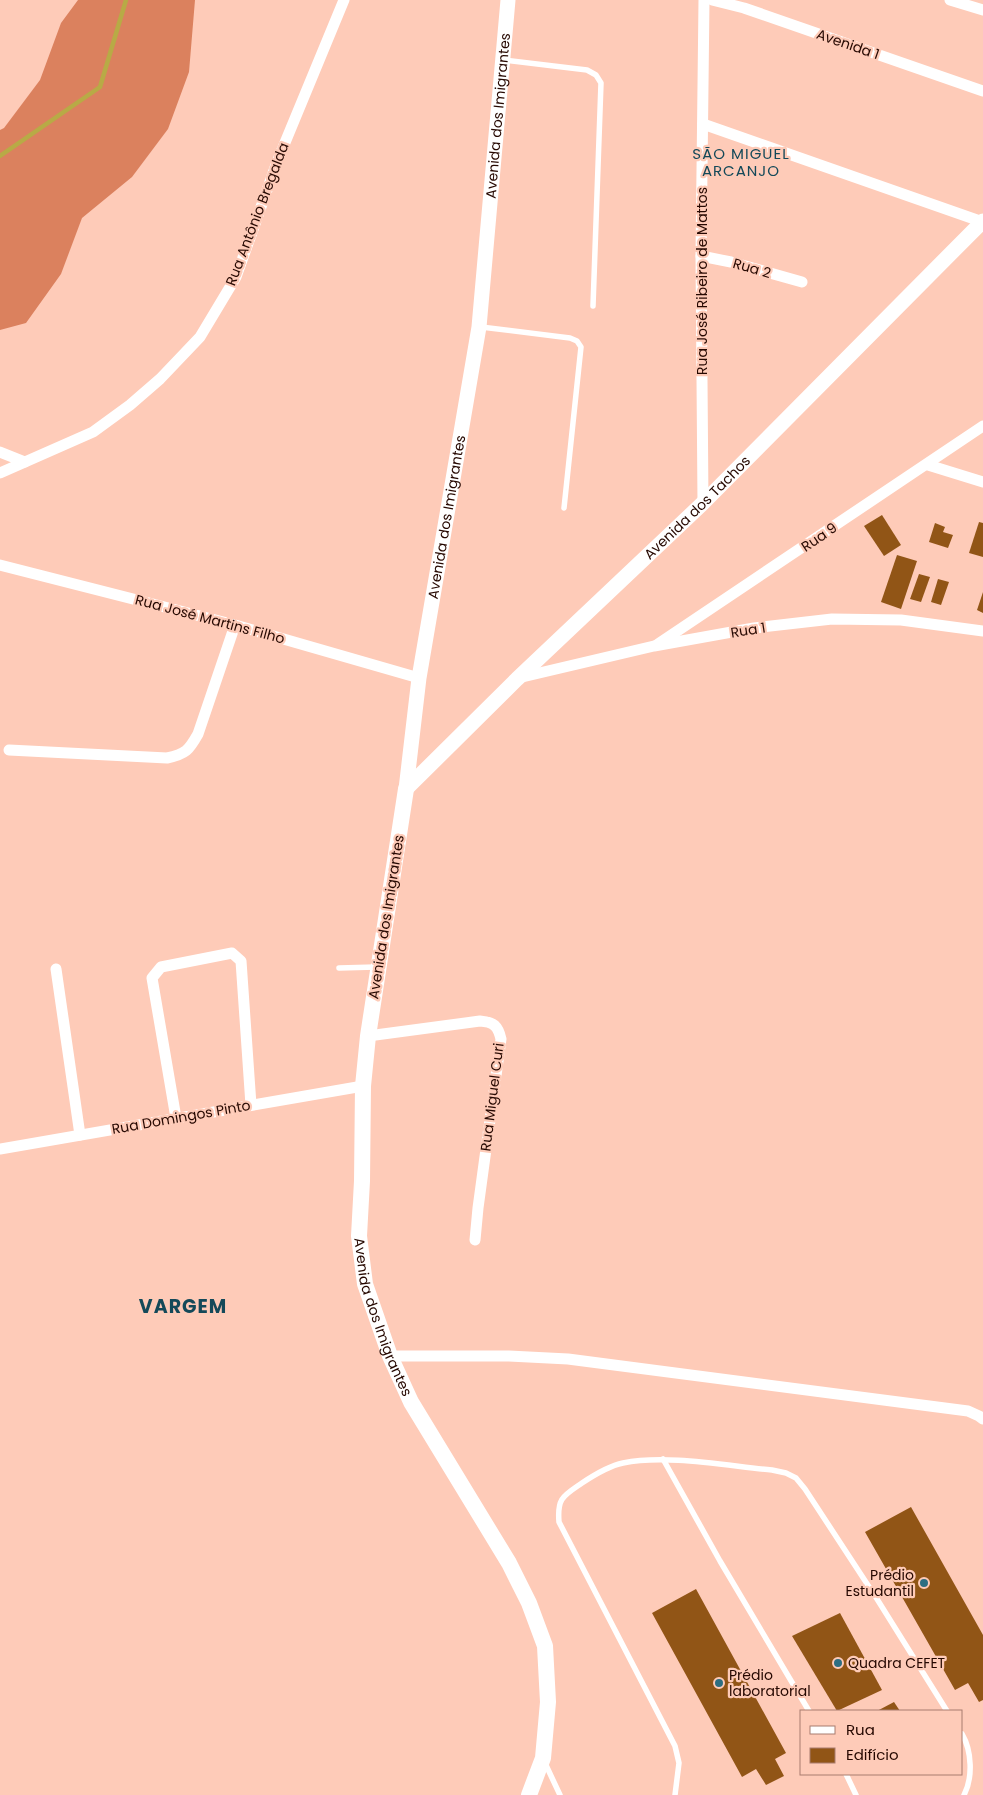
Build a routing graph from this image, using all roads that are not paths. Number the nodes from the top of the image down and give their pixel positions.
1 (344, 0) edge
2 (508, 0) edge
3 (704, 0) edge
4 (712, 0) edge
5 (950, 0) edge
6 (745, 4) edge
7 (983, 10) edge
8 (502, 60) junction
9 (983, 91) edge
10 (703, 124) junction
11 (983, 221) edge
12 (701, 256) junction
13 (802, 282) dead end
14 (593, 306) dead end
15 (479, 327) junction
16 (983, 426) edge
17 (0, 452) edge
18 (25, 462) junction
19 (928, 465) junction
20 (0, 473) edge
21 (983, 482) edge
22 (703, 503) junction
23 (564, 508) dead end
24 (0, 565) edge
25 (235, 625) junction
26 (983, 631) edge
27 (654, 646) junction
28 (419, 678) junction
29 (517, 679) junction
30 (9, 750) dead end
31 (406, 788) junction
32 (378, 967) junction
33 (339, 968) dead end
34 (56, 969) dead end
35 (368, 1036) junction
36 (363, 1086) junction
37 (252, 1105) junction
38 (176, 1118) junction
39 (80, 1135) junction
40 (0, 1149) edge
41 (475, 1240) dead end
42 (390, 1356) junction
43 (983, 1419) edge
44 (663, 1459) junction
45 (808, 1710) edge
46 (946, 1710) edge
47 (963, 1736) edge
48 (543, 1758) junction
49 (846, 1775) edge
50 (530, 1795) edge
51 (560, 1795) edge
52 (675, 1795) edge
53 (856, 1795) edge
54 (964, 1795) edge

1 - 18 street, Rua Antônio Bregalda
2 - 8 street, Avenida dos Imigrantes
3 - 10 street, Rua José Ribeiro de Mattos
4 - 6 street, Avenida 1
5 - 7 street
6 - 9 street, Avenida 1
8 - 14 lane
8 - 15 street, Avenida dos Imigrantes
10 - 11 street
10 - 12 street, Rua José Ribeiro de Mattos
11 - 22 street, Avenida dos Tachos
12 - 13 street, Rua 2
12 - 22 street, Rua José Ribeiro de Mattos
15 - 23 lane
15 - 28 street, Avenida dos Imigrantes
16 - 19 street, Rua 9
17 - 18 street
18 - 20 street, Rua Antônio Bregalda
19 - 21 street
19 - 27 street, Rua 9
22 - 29 street, Avenida dos Tachos
24 - 25 street, Rua José Martins Filho
25 - 28 street, Rua José Martins Filho
25 - 30 street
26 - 27 street, Rua 1
27 - 29 street, Rua 1
28 - 31 street, Avenida dos Imigrantes
29 - 31 street, Avenida dos Tachos
31 - 32 main road, Avenida dos Imigrantes
32 - 33 lane
32 - 35 main road, Avenida dos Imigrantes
34 - 39 street
35 - 36 main road, Avenida dos Imigrantes
35 - 41 street, Rua Miguel Curi
36 - 37 street, Rua Domingos Pinto
36 - 42 main road, Avenida dos Imigrantes
37 - 38 street, Rua Domingos Pinto
37 - 38 street
38 - 39 street, Rua Domingos Pinto
39 - 40 street, Rua Domingos Pinto
42 - 43 street
42 - 48 main road, Avenida dos Imigrantes
44 - 45 lane
44 - 46 lane
44 - 52 lane
47 - 54 lane
48 - 50 main road, Avenida dos Imigrantes
48 - 51 lane
49 - 53 lane

